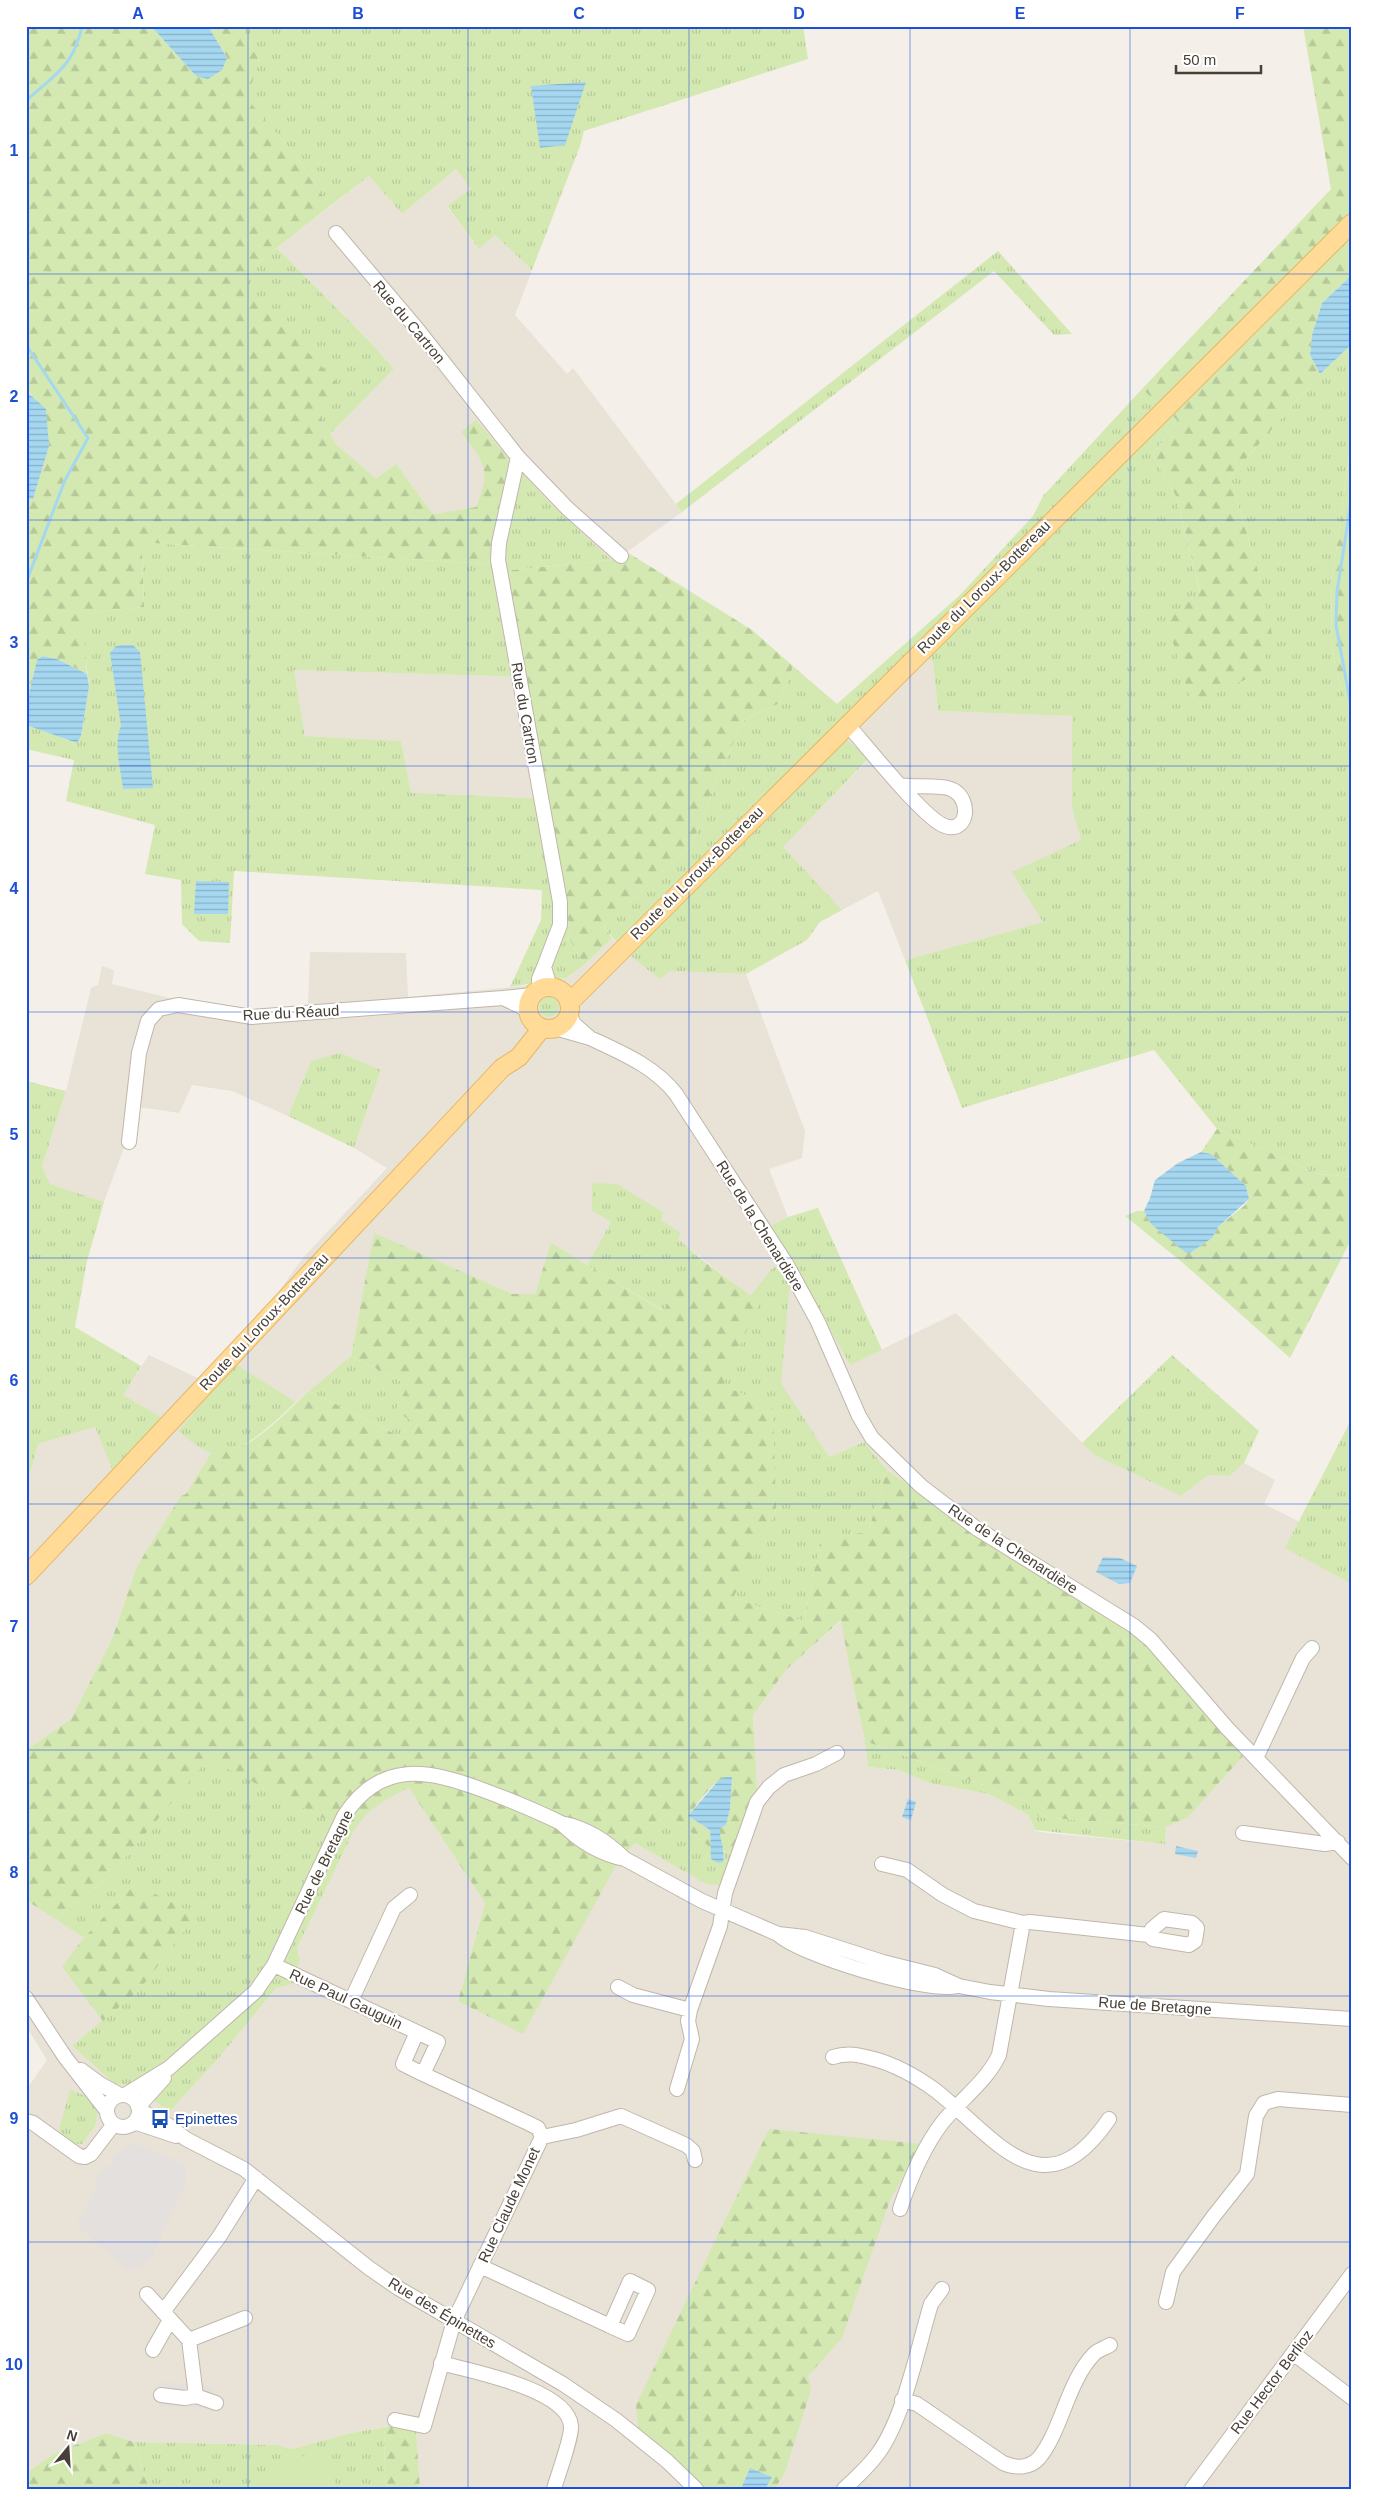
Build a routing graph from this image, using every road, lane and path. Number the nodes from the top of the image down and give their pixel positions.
1 (1352, 223) edge
2 (336, 233) dead end
3 (518, 457) junction
4 (621, 556) dead end
5 (847, 724) junction
6 (900, 785) junction
7 (548, 1007) junction
8 (129, 1142) dead end
9 (26, 1576) edge
10 (1312, 1648) dead end
11 (837, 1753) dead end
12 (1256, 1758) junction
13 (1243, 1833) dead end
14 (1338, 1842) junction
15 (1352, 1858) edge
16 (882, 1864) dead end
17 (410, 1895) dead end
18 (723, 1910) junction
19 (1023, 1923) junction
20 (1149, 1935) dead end
21 (274, 1965) junction
22 (618, 1987) dead end
23 (1010, 1995) junction
24 (26, 1998) edge
25 (352, 2001) junction
26 (690, 2010) junction
27 (1352, 2019) edge
28 (417, 2032) junction
29 (834, 2058) dead end
30 (74, 2067) junction
31 (169, 2068) junction
32 (422, 2074) junction
33 (677, 2089) dead end
34 (123, 2095) junction
35 (1352, 2105) edge
36 (955, 2108) junction
37 (137, 2113) junction
38 (110, 2117) junction
39 (1109, 2120) dead end
40 (26, 2121) edge
41 (542, 2137) junction
42 (695, 2160) dead end
43 (256, 2178) junction
44 (900, 2209) dead end
45 (480, 2266) junction
46 (1352, 2274) edge
47 (942, 2289) dead end
48 (147, 2294) dead end
49 (1166, 2302) dead end
50 (166, 2316) junction
51 (245, 2318) dead end
52 (454, 2321) junction
53 (610, 2326) dead end
54 (189, 2340) junction
55 (1110, 2345) dead end
56 (153, 2350) dead end
57 (1294, 2354) junction
58 (441, 2363) junction
59 (161, 2395) dead end
60 (196, 2396) junction
61 (1352, 2398) edge
62 (902, 2400) junction
63 (216, 2403) dead end
64 (395, 2420) dead end
65 (554, 2489) edge
66 (696, 2489) edge
67 (844, 2489) edge
68 (1192, 2489) edge

1 - 5 main road, Route du Loroux-Bottereau
2 - 3 street, Rue du Cartron
3 - 4 street, Rue du Cartron
3 - 7 street, Rue du Cartron
5 - 6 street
5 - 7 main road, Route du Loroux-Bottereau
6 - 6 street
7 - 8 street, Rue du Réaud
7 - 9 main road, Route du Loroux-Bottereau
7 - 12 street, Rue de la Chenardière
10 - 12 street
11 - 18 street
12 - 14 street, Rue de la Chenardière
13 - 14 street
14 - 15 street, Rue de la Chenardière
16 - 19 street
17 - 25 street
18 - 21 street, Rue de Bretagne
18 - 23 street, Rue de Bretagne
18 - 26 street
19 - 20 street
19 - 23 street
21 - 25 street, Rue Paul Gauguin
21 - 31 street, Rue de Bretagne
22 - 26 street
23 - 27 street, Rue de Bretagne
23 - 36 street
24 - 30 street
25 - 28 street, Rue Paul Gauguin
26 - 33 street
28 - 32 street, Rue Paul Gauguin
28 - 32 street, Rue Paul Gauguin
29 - 36 street
30 - 34 street
30 - 38 street
31 - 34 street, Rue de Bretagne
31 - 37 street, Rue de Bretagne
32 - 41 street, Rue Paul Gauguin
34 - 37 street
34 - 38 street
35 - 49 street
36 - 39 street
36 - 44 street
37 - 38 street
37 - 43 street, Rue des Épinettes
38 - 40 street
41 - 42 street, Rue Claude Monet
41 - 45 street, Rue Claude Monet
43 - 50 street
43 - 52 street, Rue des Épinettes
45 - 52 street, Rue Claude Monet
45 - 53 street
46 - 57 street, Rue Hector Berlioz
47 - 62 street
48 - 50 street
50 - 54 street
50 - 56 street
51 - 54 street
52 - 58 street, Rue Claude Monet
52 - 66 street, Rue des Épinettes
54 - 60 street
55 - 62 street
57 - 61 street
57 - 68 street, Rue Hector Berlioz
58 - 64 street, Rue Claude Monet
58 - 65 street
59 - 60 street
60 - 63 street
62 - 67 street

